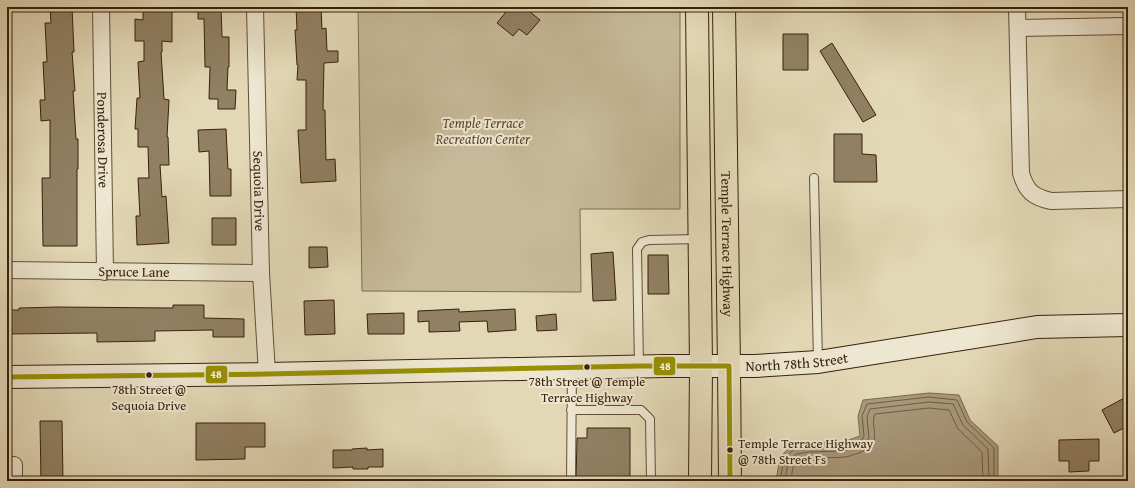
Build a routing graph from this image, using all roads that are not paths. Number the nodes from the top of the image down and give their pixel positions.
1 (101, 7) edge
2 (255, 7) edge
3 (697, 7) edge
4 (724, 7) edge
5 (1017, 7) edge
6 (1128, 26) edge
7 (1018, 28) junction
8 (814, 178) dead end
9 (1128, 199) edge
10 (700, 239) junction
11 (7, 270) edge
12 (104, 272) junction
13 (261, 274) junction
14 (1128, 325) edge
15 (818, 362) junction
16 (639, 366) junction
17 (701, 366) junction
18 (729, 366) junction
19 (572, 368) junction
20 (266, 374) junction
21 (7, 377) edge
22 (571, 410) junction
23 (7, 465) edge
24 (14, 481) edge
25 (571, 481) edge
26 (651, 481) edge
27 (700, 481) edge
28 (730, 481) edge

1 - 12 street, Ponderosa Drive
2 - 13 street, Sequoia Drive
3 - 10 main road, Temple Terrace Highway
4 - 18 main road, Temple Terrace Highway
5 - 7 street
6 - 7 street
7 - 9 street
8 - 15 lane
10 - 16 lane
10 - 17 main road, Temple Terrace Highway
11 - 12 street, Spruce Lane
12 - 13 street, Spruce Lane
13 - 20 street, Sequoia Drive
14 - 15 street, North 78th Street
15 - 18 street, North 78th Street
16 - 17 street, North 78th Street
16 - 19 street, North 78th Street
17 - 18 street, North 78th Street
17 - 27 main road, Temple Terrace Highway
18 - 28 main road, Temple Terrace Highway
19 - 20 street, North 78th Street
19 - 22 lane
20 - 21 street, North 78th Street
22 - 25 lane
22 - 26 lane
23 - 24 street

